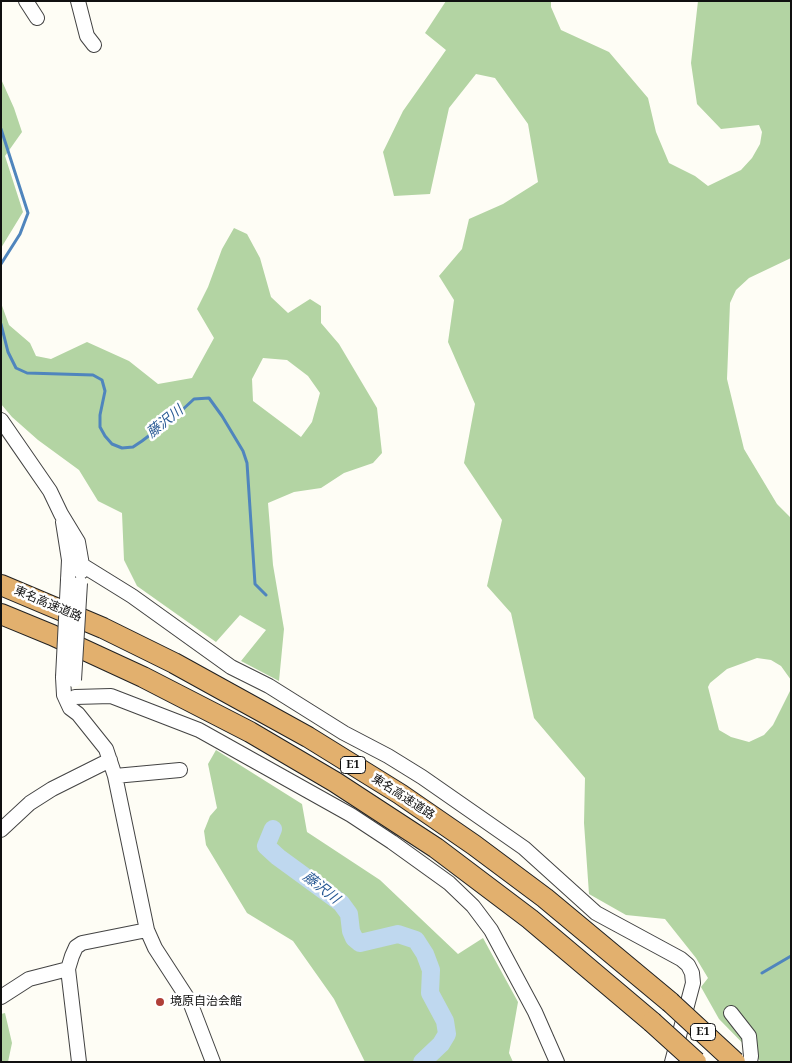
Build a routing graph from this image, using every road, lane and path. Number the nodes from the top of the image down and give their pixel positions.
1 (26, 1) edge
2 (78, 1) edge
3 (37, 18) dead end
4 (94, 45) dead end
5 (1, 420) edge
6 (75, 563) junction
7 (1, 585) edge
8 (1, 614) edge
9 (69, 679) junction
10 (75, 697) junction
11 (78, 714) junction
12 (110, 760) junction
13 (180, 770) dead end
14 (115, 776) junction
15 (1, 830) edge
16 (147, 930) junction
17 (68, 969) junction
18 (1, 997) edge
19 (731, 1012) dead end
20 (749, 1060) edge
21 (79, 1062) edge
22 (213, 1062) edge
23 (557, 1062) edge
24 (672, 1062) edge
25 (696, 1062) edge

1 - 3 street
2 - 4 street
5 - 6 street
6 - 9 street, bridge
6 - 24 street
7 - 20 highway, 東名高速道路 / E1, bridge
8 - 25 highway, 東名高速道路 / E1, bridge
9 - 10 street
9 - 11 street
10 - 11 street
10 - 23 street
11 - 12 street
12 - 14 street
12 - 15 street
13 - 14 street
14 - 16 street
16 - 17 street
16 - 22 street
17 - 18 street
17 - 21 street
19 - 20 street

